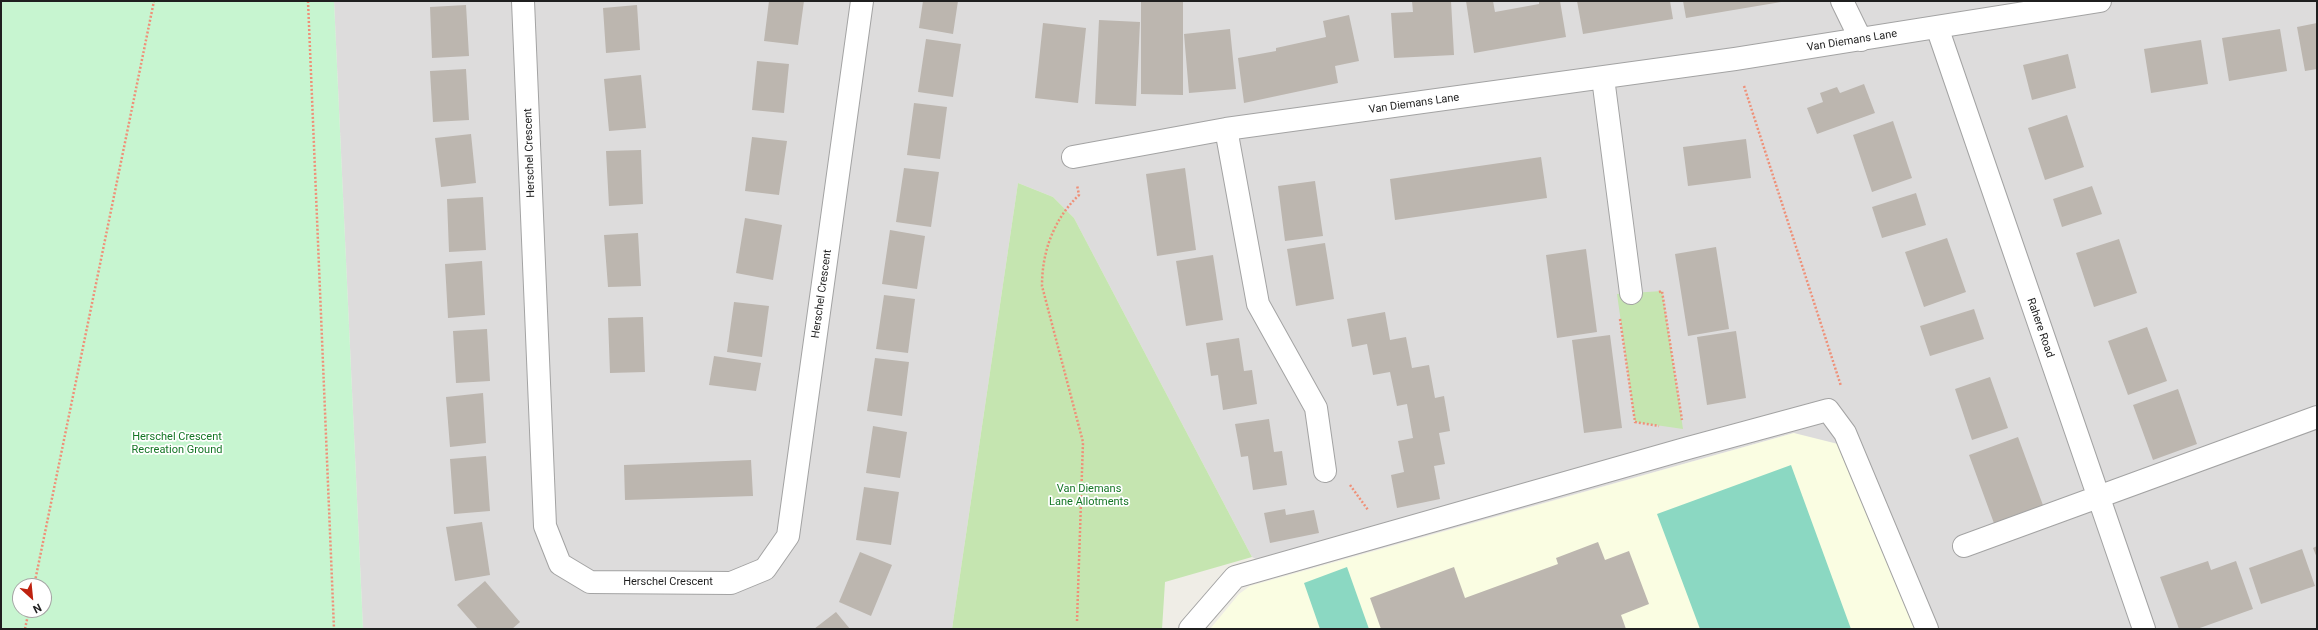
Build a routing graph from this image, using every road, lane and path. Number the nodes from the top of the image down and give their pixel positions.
1 (154, 1) edge
2 (308, 1) edge
3 (524, 1) edge
4 (862, 1) edge
5 (1842, 1) edge
6 (2100, 1) edge
7 (1938, 27) junction
8 (1861, 40) junction
9 (1735, 59) junction
10 (1602, 78) junction
11 (1226, 129) junction
12 (1073, 157) dead end
13 (1065, 208) dead end
14 (1631, 293) junction
15 (1828, 410) junction
16 (2317, 417) edge
17 (1686, 438) junction
18 (1325, 471) joint
19 (2097, 496) junction
20 (1385, 533) junction
21 (1964, 546) dead end
22 (36, 578) edge
23 (27, 618) edge
24 (1077, 621) dead end
25 (25, 629) edge
26 (334, 629) edge
27 (1190, 629) edge
28 (1927, 629) edge
29 (2144, 629) edge

1 - 22 path
2 - 26 path
3 - 4 street, Herschel Crescent
5 - 8 street
6 - 7 street, Van Diemans Lane
7 - 8 street, Van Diemans Lane
7 - 19 street, Rahere Road
8 - 9 street, Van Diemans Lane
9 - 10 street, Van Diemans Lane
9 - 15 path
10 - 11 street, Van Diemans Lane
10 - 14 street
11 - 12 street, Van Diemans Lane
11 - 18 street
13 - 24 path
14 - 17 path
14 - 17 path
15 - 17 street
15 - 28 street
16 - 19 street
17 - 20 street
18 - 20 path
19 - 21 street
19 - 29 street, Rahere Road
20 - 27 street
23 - 25 path

